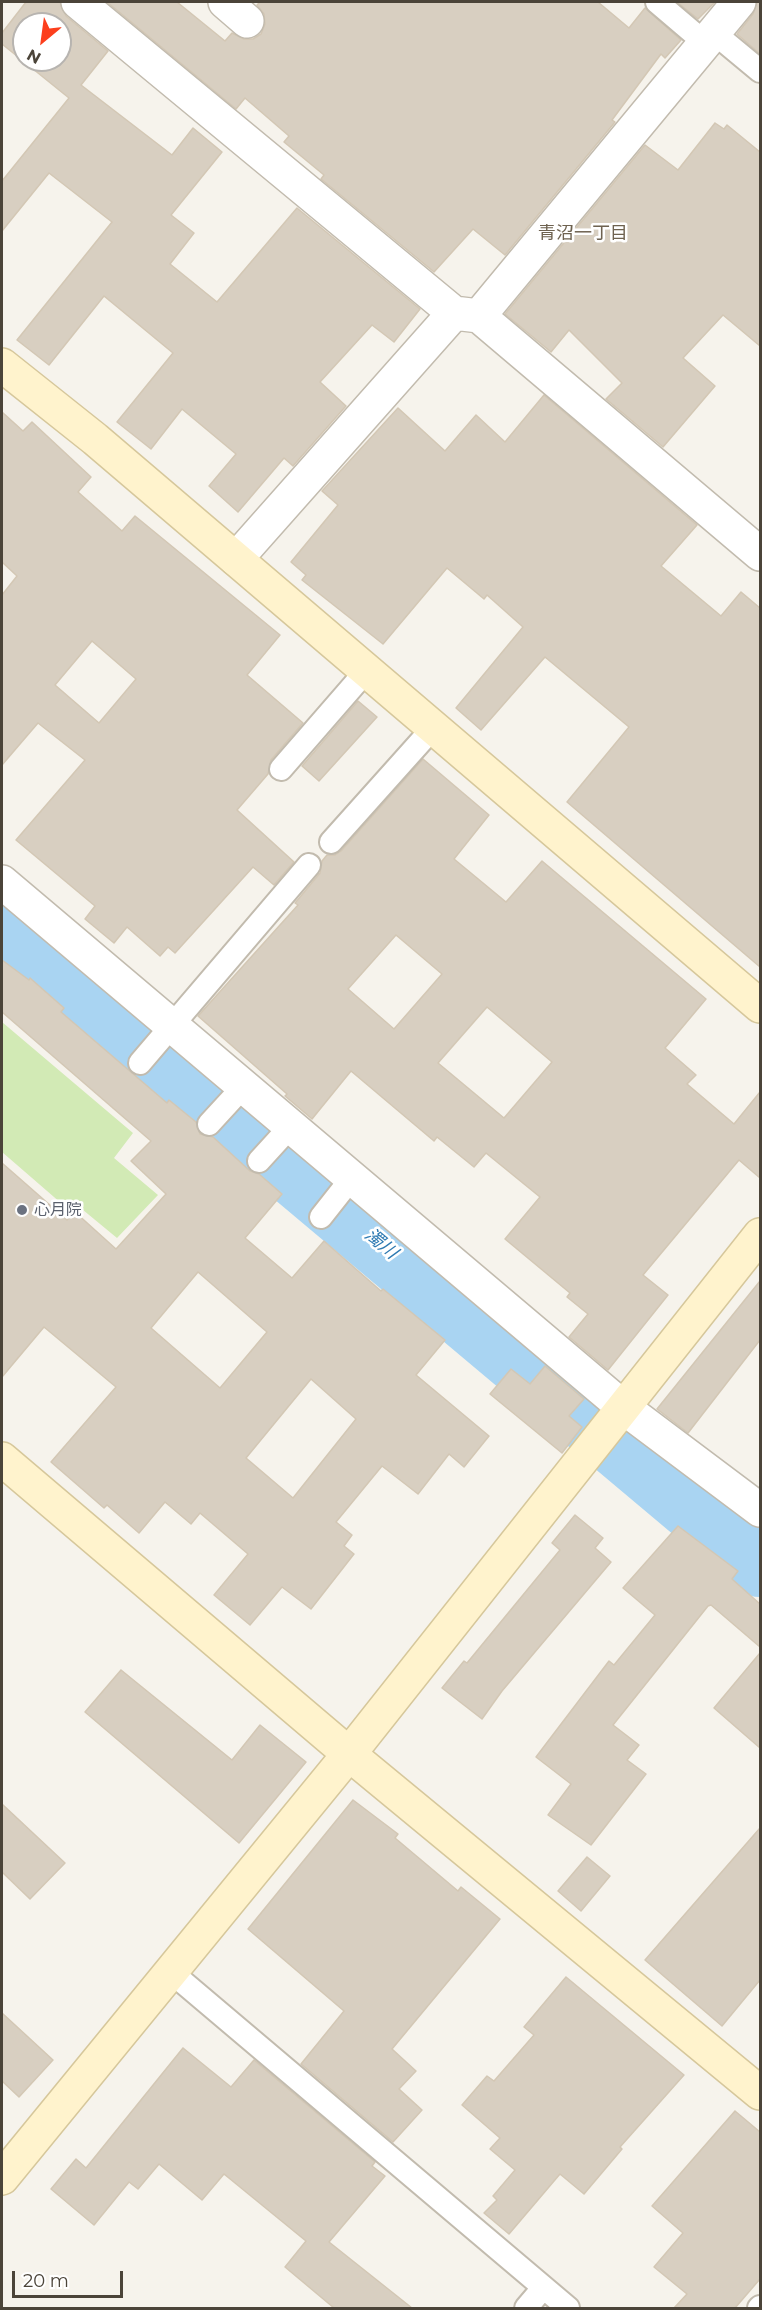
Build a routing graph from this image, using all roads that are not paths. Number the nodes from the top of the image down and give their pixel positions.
1 (78, 2) edge
2 (657, 2) edge
3 (739, 2) edge
4 (709, 37) junction
5 (760, 71) edge
6 (466, 315) junction
7 (2, 365) edge
8 (760, 554) edge
9 (236, 560) junction
10 (366, 670) junction
11 (433, 728) junction
12 (281, 769) dead end
13 (331, 842) dead end
14 (309, 865) dead end
15 (14, 900) edge
16 (760, 1006) edge
17 (167, 1032) junction
18 (140, 1063) dead end
19 (238, 1092) junction
20 (210, 1125) dead end
21 (285, 1132) junction
22 (259, 1161) dead end
23 (348, 1183) junction
24 (321, 1217) dead end
25 (760, 1235) edge
26 (624, 1408) junction
27 (2, 1459) edge
28 (760, 1510) edge
29 (349, 1754) junction
30 (171, 1972) junction
31 (760, 2093) edge
32 (2, 2178) edge
33 (543, 2288) junction
34 (526, 2308) edge
35 (568, 2308) edge

1 - 6 street
2 - 4 lane
3 - 4 street
4 - 5 lane
4 - 6 street
6 - 8 street
6 - 9 street
7 - 9 street
9 - 10 street
10 - 11 street
10 - 12 lane
11 - 13 lane
11 - 16 street
14 - 17 lane
15 - 17 street
17 - 18 lane
17 - 19 street
19 - 20 lane
19 - 21 street
21 - 22 lane
21 - 23 street
23 - 24 lane
23 - 26 street
25 - 26 street
26 - 28 street
26 - 29 street
27 - 29 street
29 - 30 street
29 - 31 street
30 - 32 street
30 - 33 lane
33 - 34 lane
33 - 35 lane

